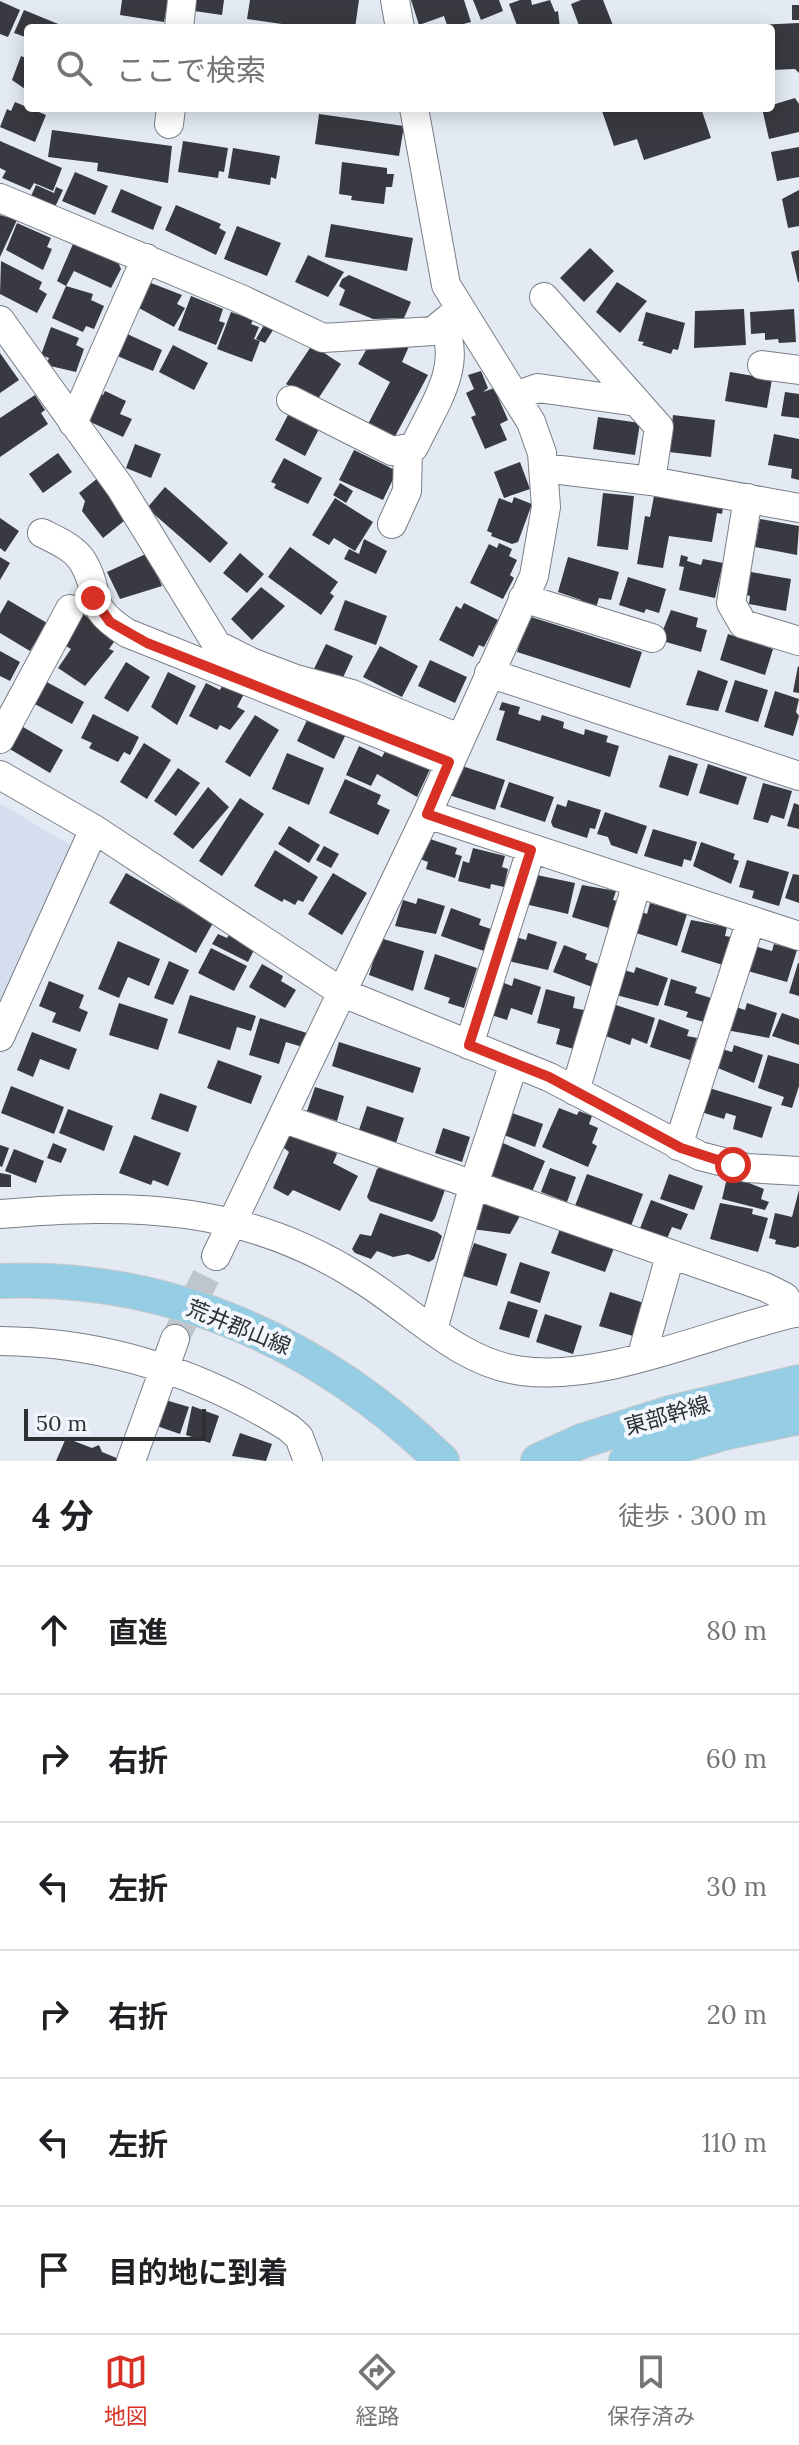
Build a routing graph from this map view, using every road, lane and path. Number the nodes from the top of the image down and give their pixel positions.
1 (182, 0) edge
2 (395, 0) edge
3 (179, 24) edge
4 (399, 24) edge
5 (415, 112) edge
6 (0, 198) edge
7 (146, 258) junction
8 (544, 297) dead end
9 (451, 316) junction
10 (0, 320) edge
11 (762, 365) dead end
12 (799, 370) edge
13 (515, 396) junction
14 (291, 400) dead end
15 (637, 402) junction
16 (73, 423) junction
17 (408, 450) junction
18 (544, 468) junction
19 (651, 481) junction
20 (748, 498) junction
21 (799, 508) edge
22 (392, 524) dead end
23 (42, 533) dead end
24 (523, 598) junction
25 (70, 609) dead end
26 (652, 638) dead end
27 (799, 641) edge
28 (489, 673) junction
29 (0, 739) edge
30 (454, 750) junction
31 (0, 775) edge
32 (799, 776) edge
33 (427, 814) junction
34 (94, 829) junction
35 (531, 850) junction
36 (637, 883) junction
37 (751, 920) junction
38 (799, 936) edge
39 (343, 993) junction
40 (0, 1037) edge
41 (469, 1045) junction
42 (514, 1063) junction
43 (575, 1091) junction
44 (282, 1118) junction
45 (678, 1146) junction
46 (797, 1164) edge
47 (474, 1184) junction
48 (0, 1214) edge
49 (231, 1221) junction
50 (216, 1256) tunnel mouth
51 (670, 1256) junction
52 (0, 1281) edge
53 (797, 1312) edge
54 (433, 1330) junction
55 (175, 1339) tunnel mouth
56 (0, 1341) edge
57 (642, 1355) junction
58 (165, 1366) junction
59 (799, 1382) edge
60 (799, 1417) edge
61 (131, 1461) edge
62 (308, 1461) edge
63 (442, 1461) edge
64 (538, 1461) edge
65 (626, 1461) edge

1 - 3 street
2 - 4 street
5 - 9 street
6 - 7 street
7 - 9 street
7 - 16 street
8 - 15 street
9 - 13 street
9 - 17 street
10 - 16 street
11 - 12 street
13 - 15 street
13 - 18 street
14 - 17 street
15 - 19 street
16 - 30 street
17 - 22 street
18 - 19 street
18 - 24 street
19 - 20 street
20 - 21 street
20 - 27 street
23 - 30 street
24 - 26 street
24 - 28 street
25 - 29 street
28 - 30 street
28 - 32 street
30 - 33 street
31 - 34 street
33 - 35 street
33 - 39 street
34 - 39 street
34 - 40 street
35 - 36 street
35 - 41 street
36 - 37 street
36 - 43 street
37 - 38 street
37 - 45 street
39 - 41 street
39 - 44 street
41 - 42 street
42 - 43 street
42 - 47 street
43 - 45 street
44 - 47 street
44 - 49 street
45 - 46 street
47 - 51 street
47 - 54 street
48 - 49 street
49 - 50 street
49 - 54 street
51 - 53 street
51 - 57 street
52 - 63 main road, 荒井郡山線
53 - 57 street
54 - 57 street
55 - 58 street
56 - 58 street
58 - 61 street
58 - 62 street
59 - 64 main road, 東部幹線
60 - 65 main road, 東部幹線

